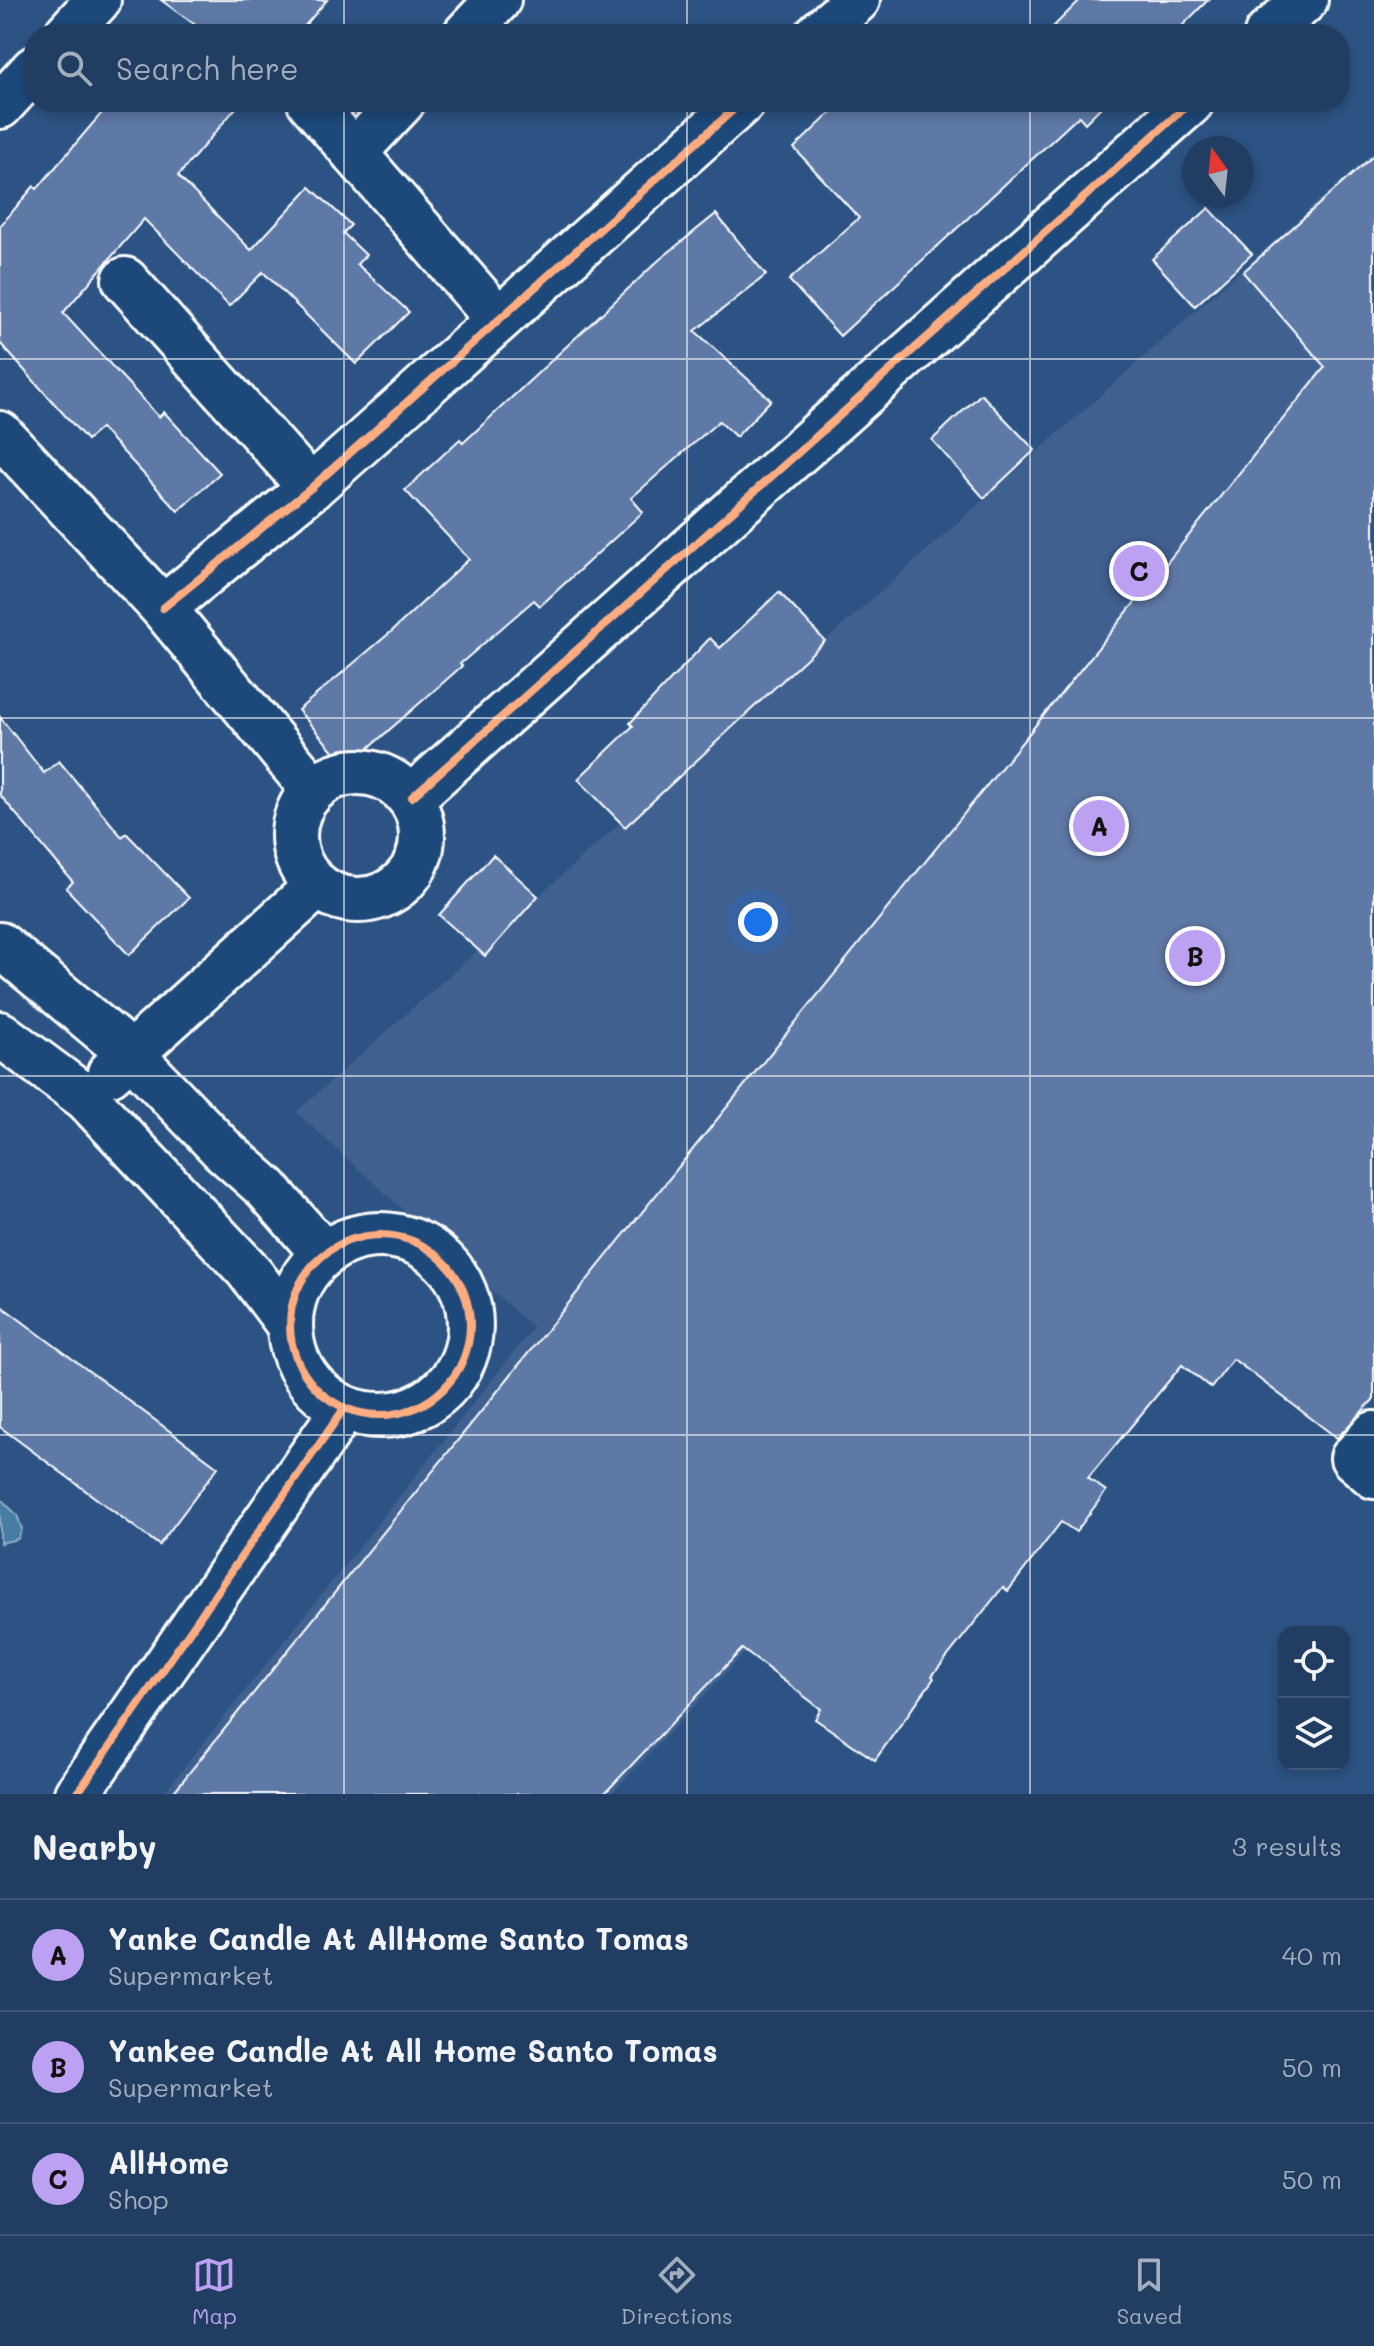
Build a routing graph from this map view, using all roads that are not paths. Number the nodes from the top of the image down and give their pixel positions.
1 (98, 0) edge
2 (498, 0) edge
3 (857, 0) edge
4 (1305, 0) edge
5 (76, 24) edge
6 (475, 24) edge
7 (829, 24) edge
8 (1278, 24) edge
9 (24, 80) edge
10 (0, 106) edge
11 (319, 112) edge
12 (393, 112) edge
13 (731, 112) edge
14 (1180, 112) edge
15 (354, 153) junction
16 (125, 280) dead end
17 (498, 319) junction
18 (0, 434) edge
19 (311, 488) junction
20 (163, 608) junction
21 (312, 788) junction
22 (412, 797) junction
23 (316, 887) junction
24 (0, 945) edge
25 (0, 1034) edge
26 (130, 1053) junction
27 (86, 1098) junction
28 (323, 1253) junction
29 (287, 1322) junction
30 (343, 1410) junction
31 (1374, 1434) edge
32 (1374, 1476) edge
33 (77, 1794) edge

1 - 5 street
2 - 6 street
3 - 7 street
4 - 8 street
9 - 10 street
11 - 15 street
12 - 15 street
13 - 17 street
14 - 22 street
15 - 17 street
16 - 19 street
17 - 19 street
18 - 20 street
19 - 20 street
20 - 21 street
21 - 22 street
21 - 23 street
22 - 23 street
23 - 26 street
24 - 26 street
25 - 27 street
26 - 27 street
26 - 28 street
27 - 29 street
28 - 29 street
28 - 30 street
29 - 30 street
30 - 33 street
31 - 32 street

